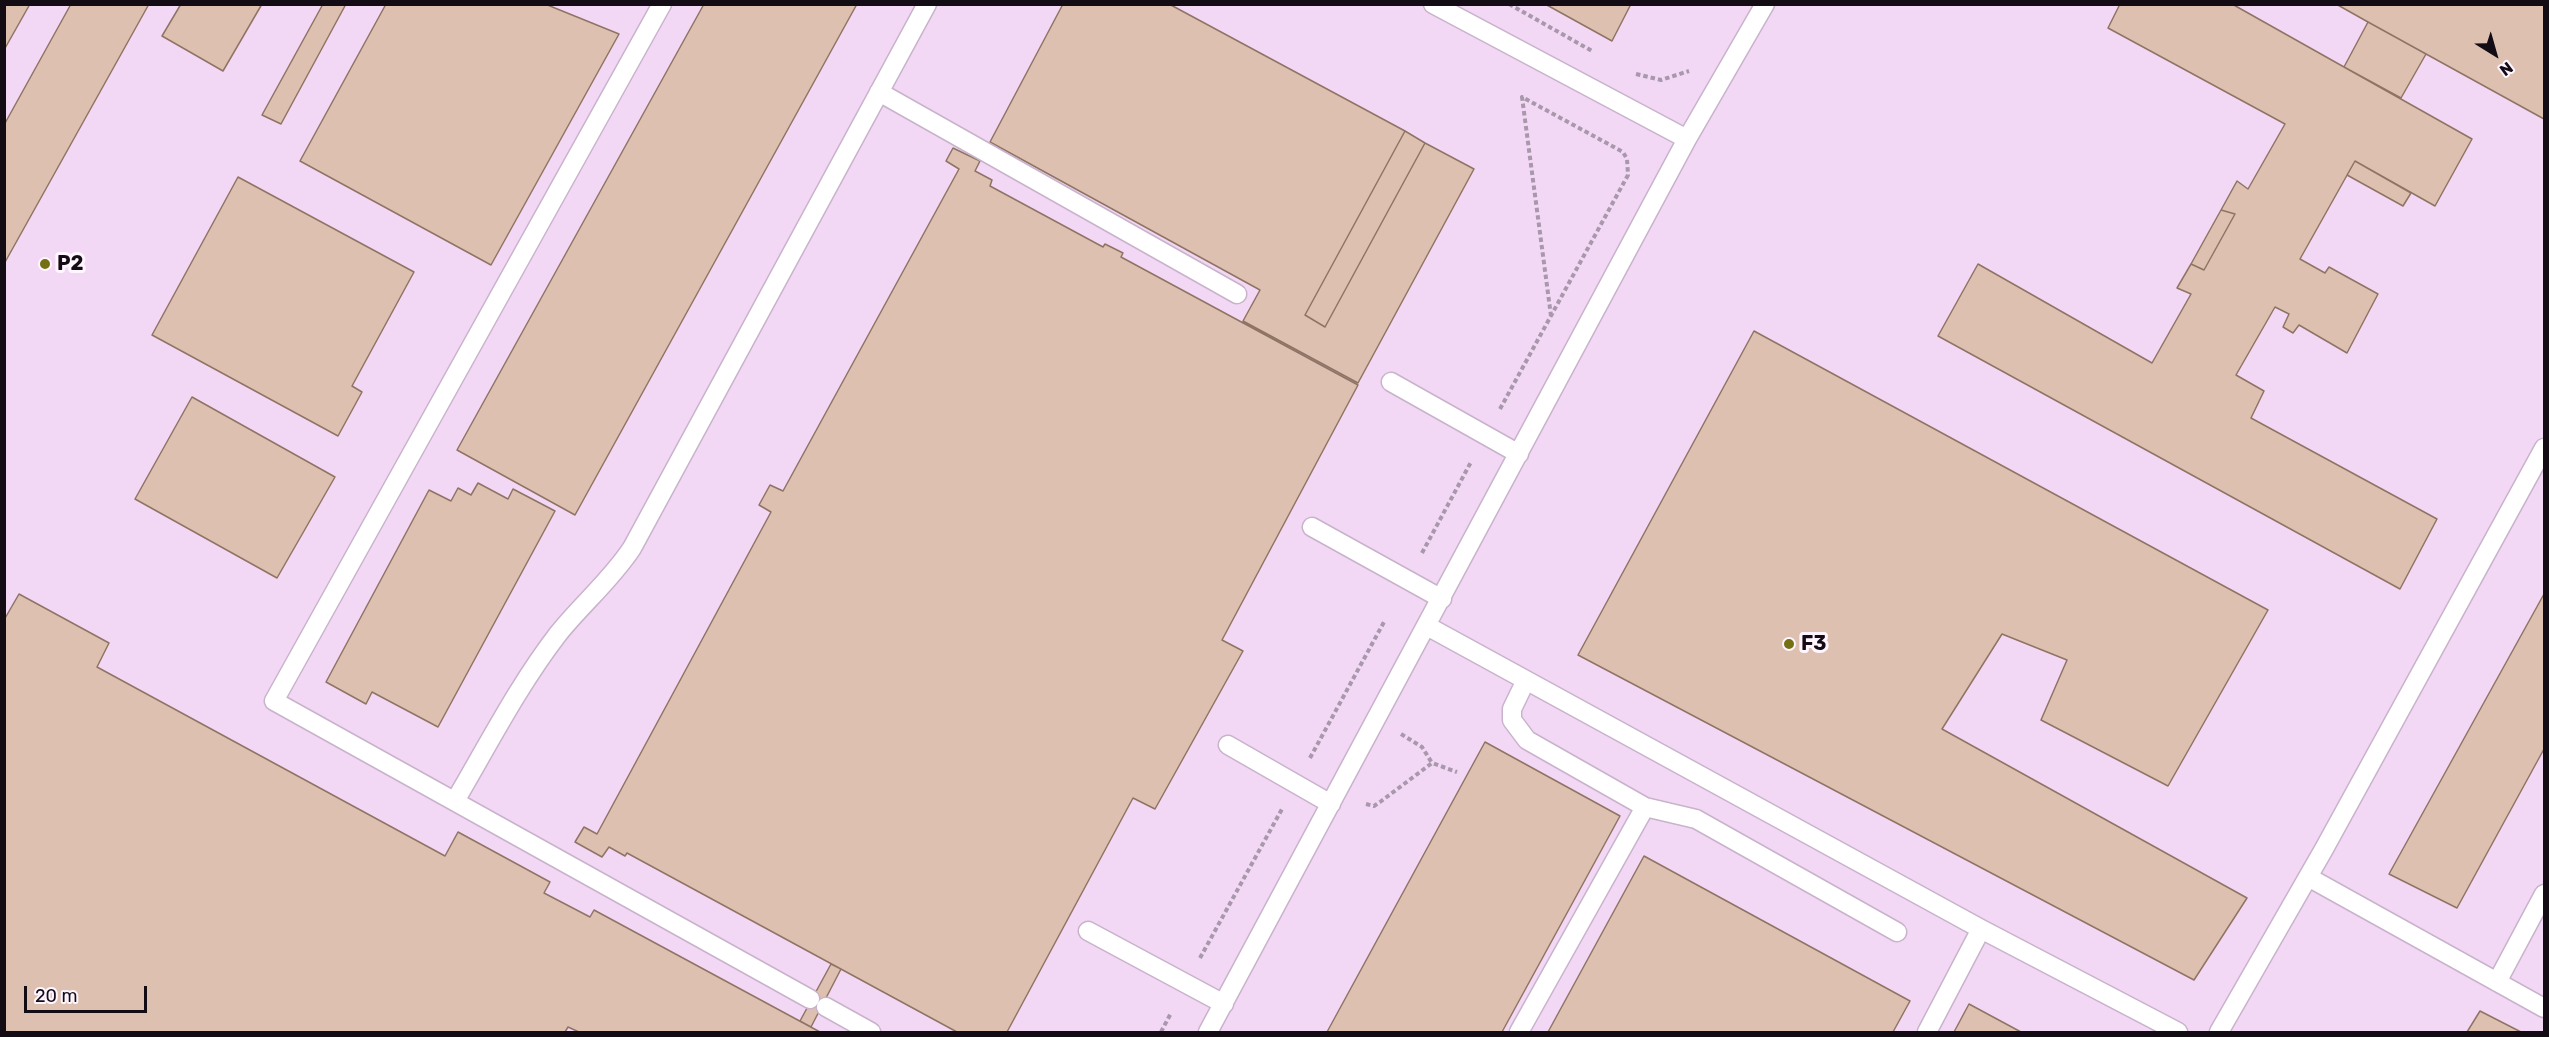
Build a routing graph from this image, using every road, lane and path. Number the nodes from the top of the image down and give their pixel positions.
1 (662, 4) edge
2 (927, 4) edge
3 (1433, 4) edge
4 (1509, 4) edge
5 (1765, 4) edge
6 (1602, 56) dead end
7 (1697, 67) dead end
8 (1631, 72) dead end
9 (879, 92) junction
10 (1687, 139) junction
11 (1237, 294) dead end
12 (1551, 316) junction
13 (1391, 382) dead end
14 (1496, 416) dead end
15 (2544, 448) edge
16 (1519, 454) junction
17 (1473, 458) dead end
18 (1312, 527) dead end
19 (1418, 559) dead end
20 (1442, 599) junction
21 (1384, 622) dead end
22 (1427, 626) junction
23 (1526, 680) junction
24 (1396, 731) dead end
25 (1228, 745) dead end
26 (1308, 761) dead end
27 (1432, 763) junction
28 (1457, 772) dead end
29 (1359, 800) dead end
30 (455, 801) junction
31 (1285, 803) dead end
32 (1331, 804) junction
33 (1645, 807) junction
34 (2308, 877) junction
35 (2544, 894) edge
36 (1981, 929) junction
37 (1088, 931) dead end
38 (1897, 932) dead end
39 (1197, 964) dead end
40 (2497, 982) junction
41 (1224, 1004) junction
42 (2544, 1008) edge
43 (1172, 1013) dead end
44 (872, 1032) edge
45 (1161, 1032) edge
46 (1208, 1032) edge
47 (1519, 1032) edge
48 (1926, 1032) edge
49 (2178, 1032) edge
50 (2218, 1032) edge

1 - 30 lane
2 - 9 lane
3 - 10 lane
4 - 6 path
5 - 10 lane
7 - 8 path
9 - 11 lane
9 - 30 lane
10 - 16 lane
12 - 12 path
12 - 14 path
13 - 16 lane
15 - 34 lane
16 - 20 lane
17 - 19 path
18 - 20 lane
20 - 22 lane
21 - 26 path
22 - 23 lane
22 - 32 lane
23 - 33 lane
23 - 36 lane
24 - 27 path
25 - 32 lane
27 - 28 path
27 - 29 path
30 - 44 lane
31 - 39 path
32 - 41 lane
33 - 38 lane
33 - 47 lane
34 - 40 lane
34 - 50 lane
35 - 40 lane
36 - 48 lane
36 - 49 lane
37 - 41 lane
40 - 42 lane
41 - 46 lane
43 - 45 path

